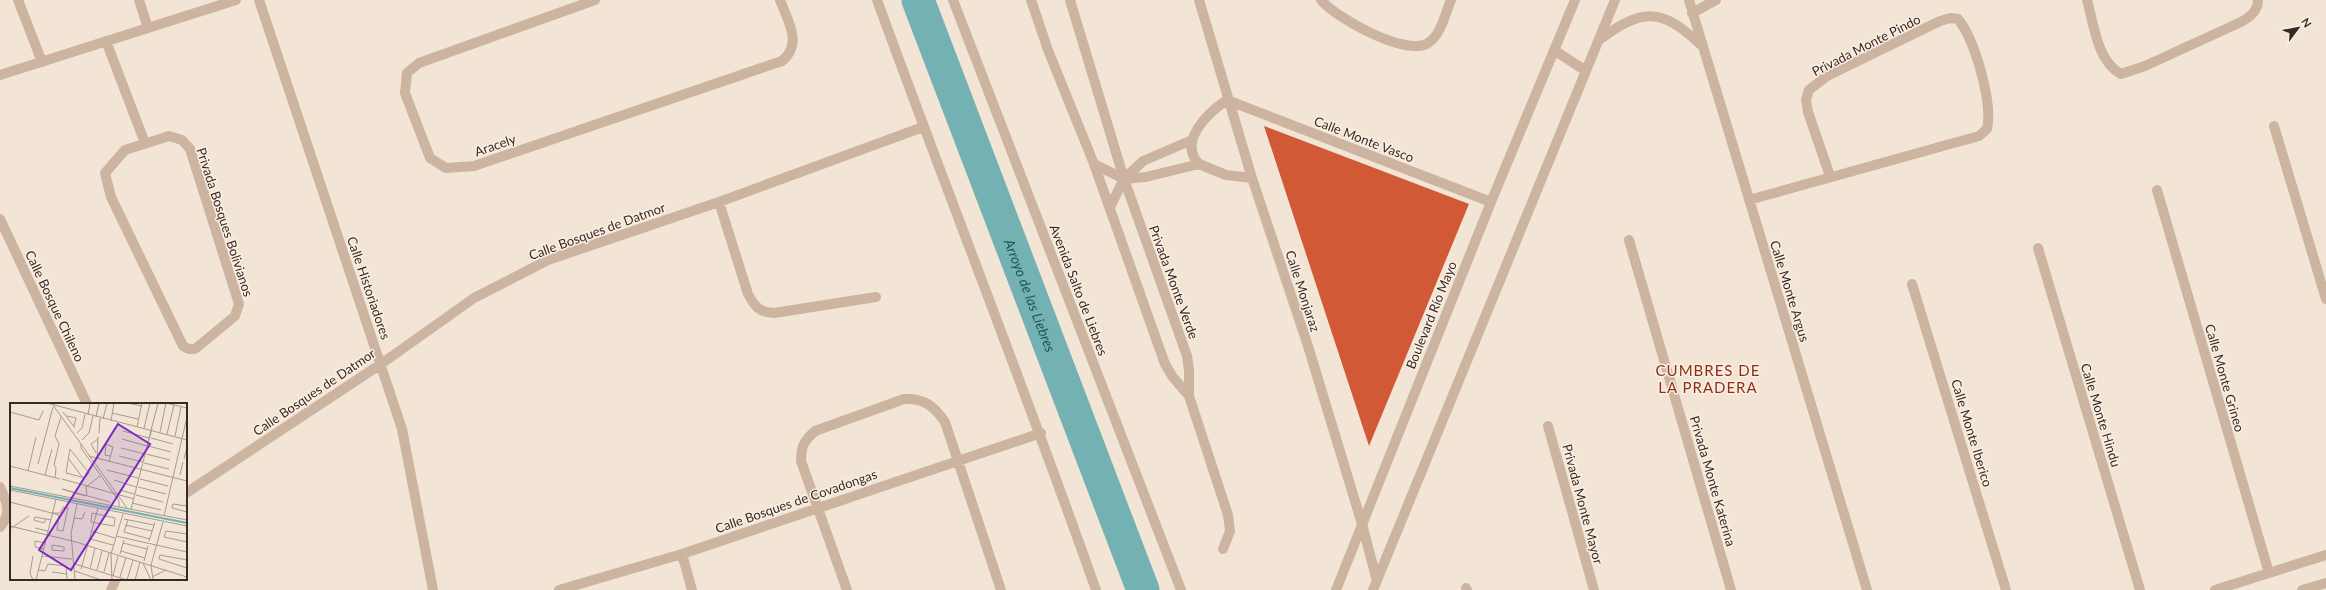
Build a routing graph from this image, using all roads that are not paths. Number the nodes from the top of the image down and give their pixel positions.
1 (18, 0) edge
2 (139, 0) edge
3 (236, 0) edge
4 (259, 0) edge
5 (595, 0) edge
6 (780, 0) edge
7 (877, 0) edge
8 (953, 0) edge
9 (1030, 0) edge
10 (1070, 0) edge
11 (1199, 0) edge
12 (1321, 0) edge
13 (1451, 0) edge
14 (1575, 0) edge
15 (1615, 0) edge
16 (1689, 0) edge
17 (1716, 0) edge
18 (2087, 0) edge
19 (2258, 0) edge
20 (1692, 13) junction
21 (148, 28) junction
22 (1598, 40) junction
23 (106, 41) junction
24 (1701, 44) junction
25 (1554, 50) junction
26 (42, 62) junction
27 (1586, 71) junction
28 (0, 75) edge
29 (1227, 100) junction
30 (2274, 126) dead end
31 (923, 127) junction
32 (1192, 140) junction
33 (145, 143) junction
34 (1094, 164) junction
35 (1199, 164) junction
36 (1830, 176) junction
37 (1252, 178) junction
38 (1124, 179) junction
39 (2157, 190) dead end
40 (1749, 200) junction
41 (719, 202) junction
42 (1490, 202) junction
43 (1110, 207) junction
44 (0, 219) edge
45 (1629, 240) dead end
46 (2038, 248) dead end
47 (1912, 284) dead end
48 (876, 297) dead end
49 (2326, 299) edge
50 (381, 364) junction
51 (1189, 396) junction
52 (87, 403) edge
53 (1548, 426) dead end
54 (1041, 433) junction
55 (957, 461) junction
56 (0, 487) edge
57 (187, 492) edge
58 (818, 506) junction
59 (1362, 524) junction
60 (0, 527) edge
61 (1223, 549) dead end
62 (682, 554) junction
63 (2326, 555) edge
64 (2269, 573) junction
65 (116, 580) edge
66 (1377, 580) junction
67 (2326, 583) edge
68 (569, 588) edge
69 (111, 590) edge
70 (433, 590) edge
71 (559, 590) edge
72 (692, 590) edge
73 (847, 590) edge
74 (1001, 590) edge
75 (1096, 590) edge
76 (1180, 590) edge
77 (1336, 590) edge
78 (1373, 590) edge
79 (1380, 590) edge
80 (1594, 590) edge
81 (1731, 590) edge
82 (1867, 590) edge
83 (2006, 590) edge
84 (2140, 590) edge
85 (2215, 590) edge
86 (2302, 590) edge

1 - 26 street
2 - 21 street
3 - 21 street
4 - 50 street, Calle Historiadores
5 - 6 street, Aracely
7 - 31 street
8 - 76 street, Avenida Salto de Liebres
9 - 34 street, Privada Monte Verde
10 - 38 street, Privada Monte Verde
11 - 29 street, Calle Monjaraz
12 - 13 street
14 - 25 street, Boulevard Río Mayo
15 - 22 street
16 - 20 street, Calle Monte Argus
17 - 20 street
18 - 19 street
20 - 24 street, Calle Monte Argus
21 - 23 street
22 - 24 street
22 - 27 street
23 - 26 street
23 - 33 street
24 - 40 street, Calle Monte Argus
25 - 27 street
25 - 42 street, Boulevard Río Mayo
26 - 28 street
27 - 66 street
29 - 32 street
29 - 37 street, Calle Monjaraz
29 - 42 street, Calle Monte Vasco
30 - 49 street
31 - 41 street, Calle Bosques de Datmor
31 - 54 street
32 - 35 street
32 - 38 street
33 - 33 street, Privada Bosques Bolivianos
34 - 38 street
34 - 43 street, Privada Monte Verde
35 - 37 street
35 - 38 street
36 - 36 street, Privada Monte Pindo
36 - 40 street, Privada Monte Pindo
37 - 59 street, Calle Monjaraz
38 - 43 street
38 - 51 street, Privada Monte Verde
39 - 64 street, Calle Monte Grineo
40 - 82 street, Calle Monte Argus
41 - 48 street
41 - 50 street, Calle Bosques de Datmor
42 - 59 street, Boulevard Río Mayo
43 - 51 street, Privada Monte Verde
44 - 52 street, Calle Bosque Chileno
45 - 81 street, Privada Monte Katerina
46 - 84 street, Calle Monte Hindu
47 - 83 street, Calle Monte Iberico
50 - 57 street, Calle Bosques de Datmor
50 - 70 street, Calle Historiadores
51 - 61 street, Privada Monte Verde
53 - 80 street, Privada Monte Mayor
54 - 55 street, Calle Bosques de Covadongas
54 - 75 street
55 - 58 street, Calle Bosques de Covadongas
55 - 58 street
55 - 74 street
56 - 60 street
58 - 62 street, Calle Bosques de Covadongas
58 - 73 street
59 - 66 street, Calle Monjaraz
59 - 77 street, Boulevard Río Mayo
62 - 68 street, Calle Bosques de Covadongas
62 - 72 street
63 - 64 street
64 - 85 street
65 - 69 street
66 - 78 street
66 - 79 street, Calle Monjaraz
67 - 86 street
68 - 71 street, Calle Bosques de Covadongas

